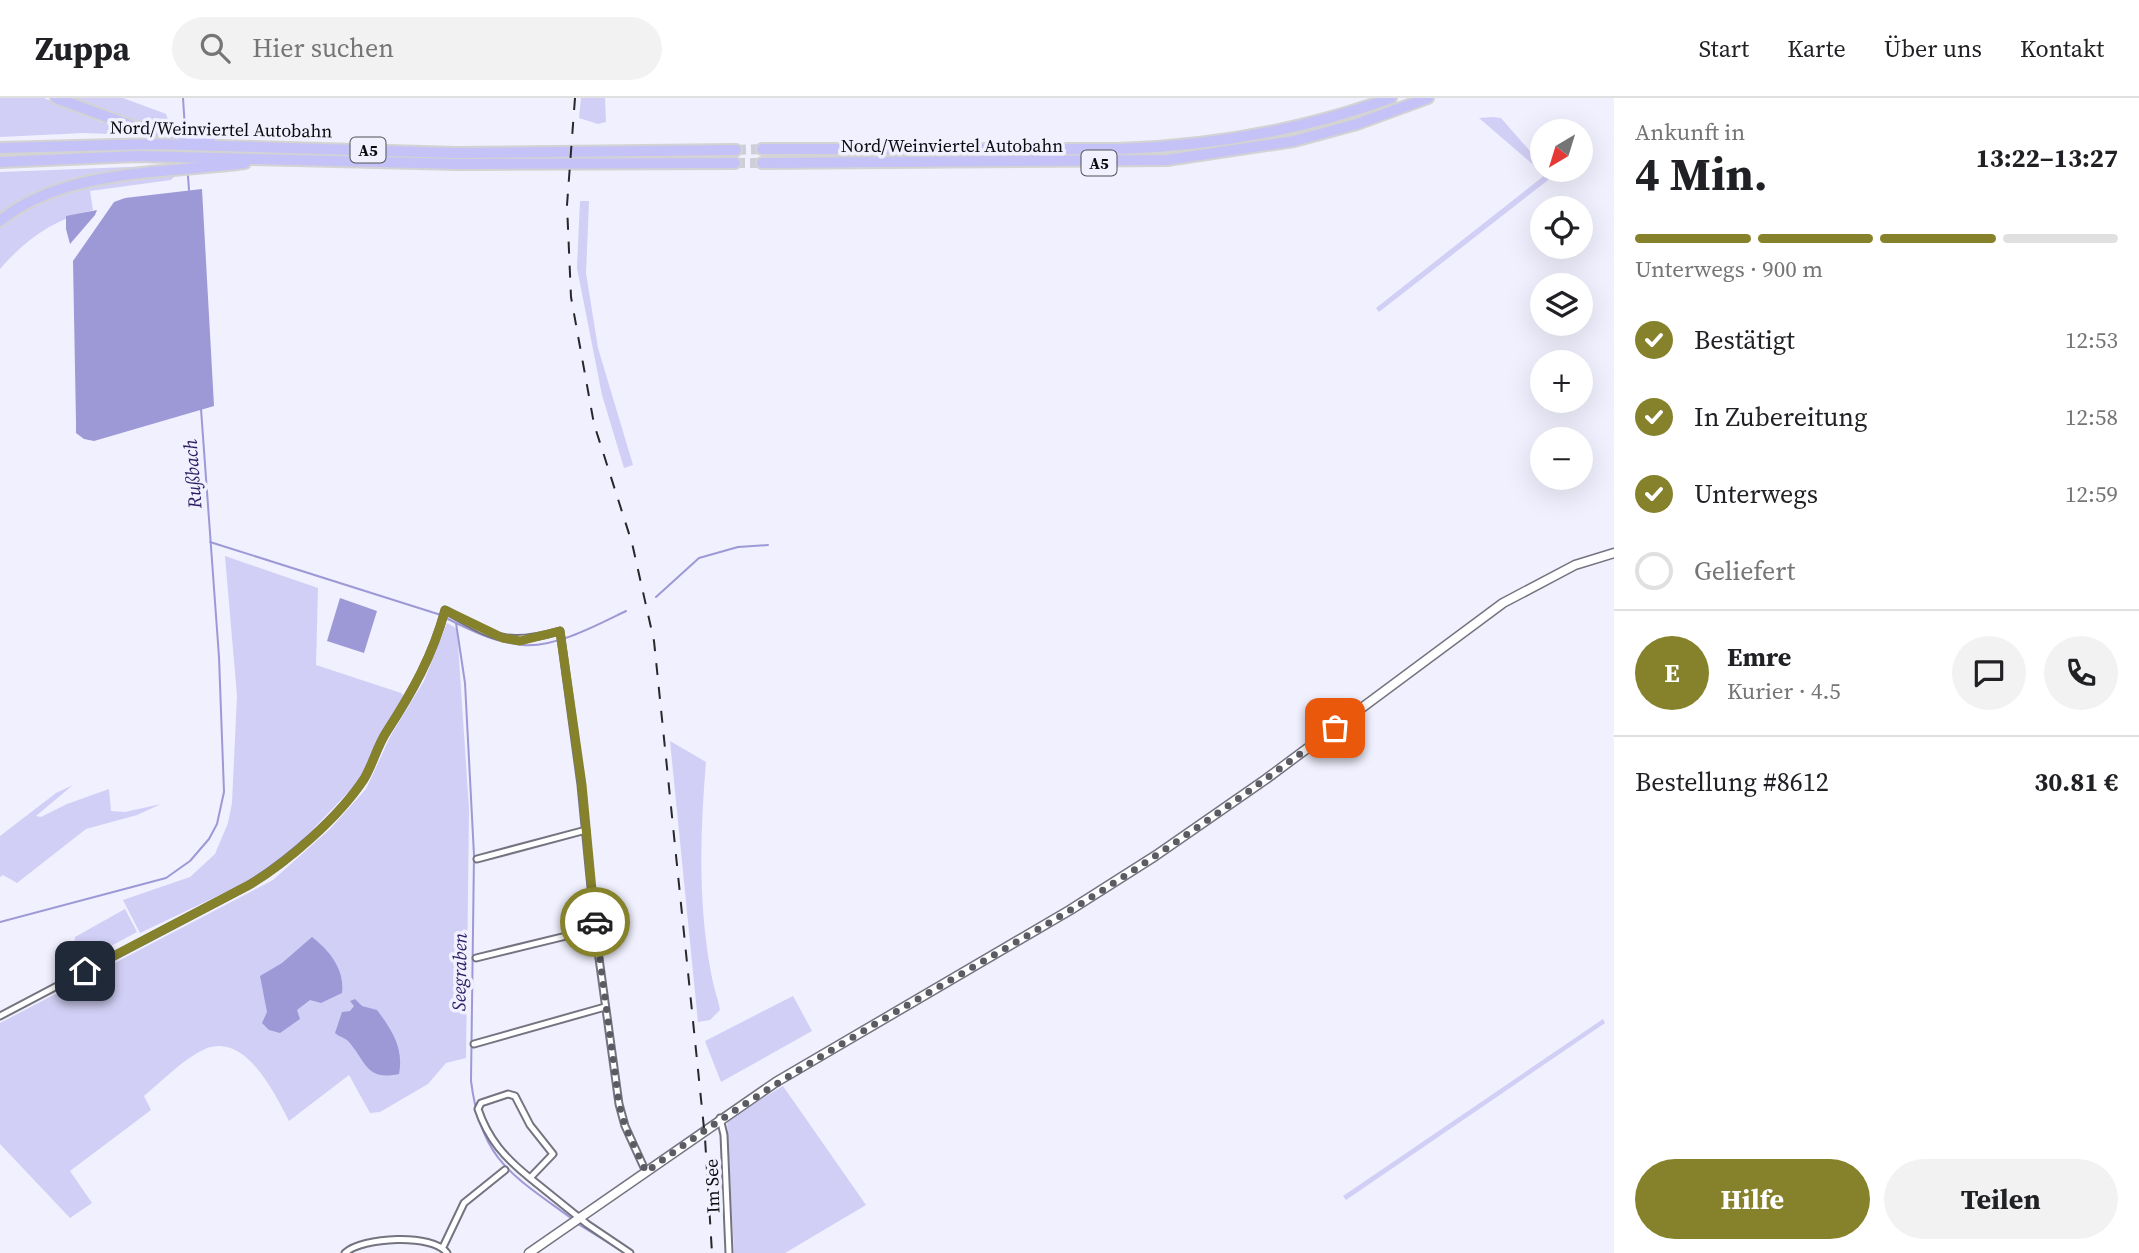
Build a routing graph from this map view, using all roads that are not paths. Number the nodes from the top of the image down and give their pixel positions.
1 (56, 98) edge
2 (1391, 98) edge
3 (1428, 98) edge
4 (282, 146) junction
5 (0, 148) edge
6 (762, 149) tunnel mouth
7 (736, 150) tunnel mouth
8 (283, 159) junction
9 (0, 162) edge
10 (735, 163) tunnel mouth
11 (762, 163) tunnel mouth
12 (0, 221) edge
13 (1614, 553) edge
14 (586, 830) junction
15 (477, 859) dead end
16 (595, 929) junction
17 (476, 958) dead end
18 (605, 1007) junction
19 (0, 1016) edge
20 (474, 1044) dead end
21 (720, 1118) junction
22 (505, 1170) dead end
23 (646, 1172) junction
24 (530, 1178) junction
25 (575, 1220) junction
26 (445, 1250) edge
27 (345, 1253) edge
28 (529, 1253) edge
29 (630, 1253) edge
30 (729, 1253) edge

1 - 4 highway
2 - 6 highway, Nord/Weinviertel Autobahn / A5
3 - 11 highway, Nord/Weinviertel Autobahn / A5
4 - 5 highway, Nord/Weinviertel Autobahn / A5
4 - 7 highway, Nord/Weinviertel Autobahn / A5
8 - 9 highway, Nord/Weinviertel Autobahn / A5
8 - 10 highway, Nord/Weinviertel Autobahn / A5
8 - 12 highway
13 - 21 street
14 - 15 street
14 - 16 street
14 - 19 street
16 - 17 street
16 - 18 street
18 - 20 street
18 - 23 street
21 - 23 street
21 - 30 street, Im See
22 - 26 street
23 - 25 street
24 - 24 street
24 - 25 street
25 - 28 street
25 - 29 street
26 - 27 street

